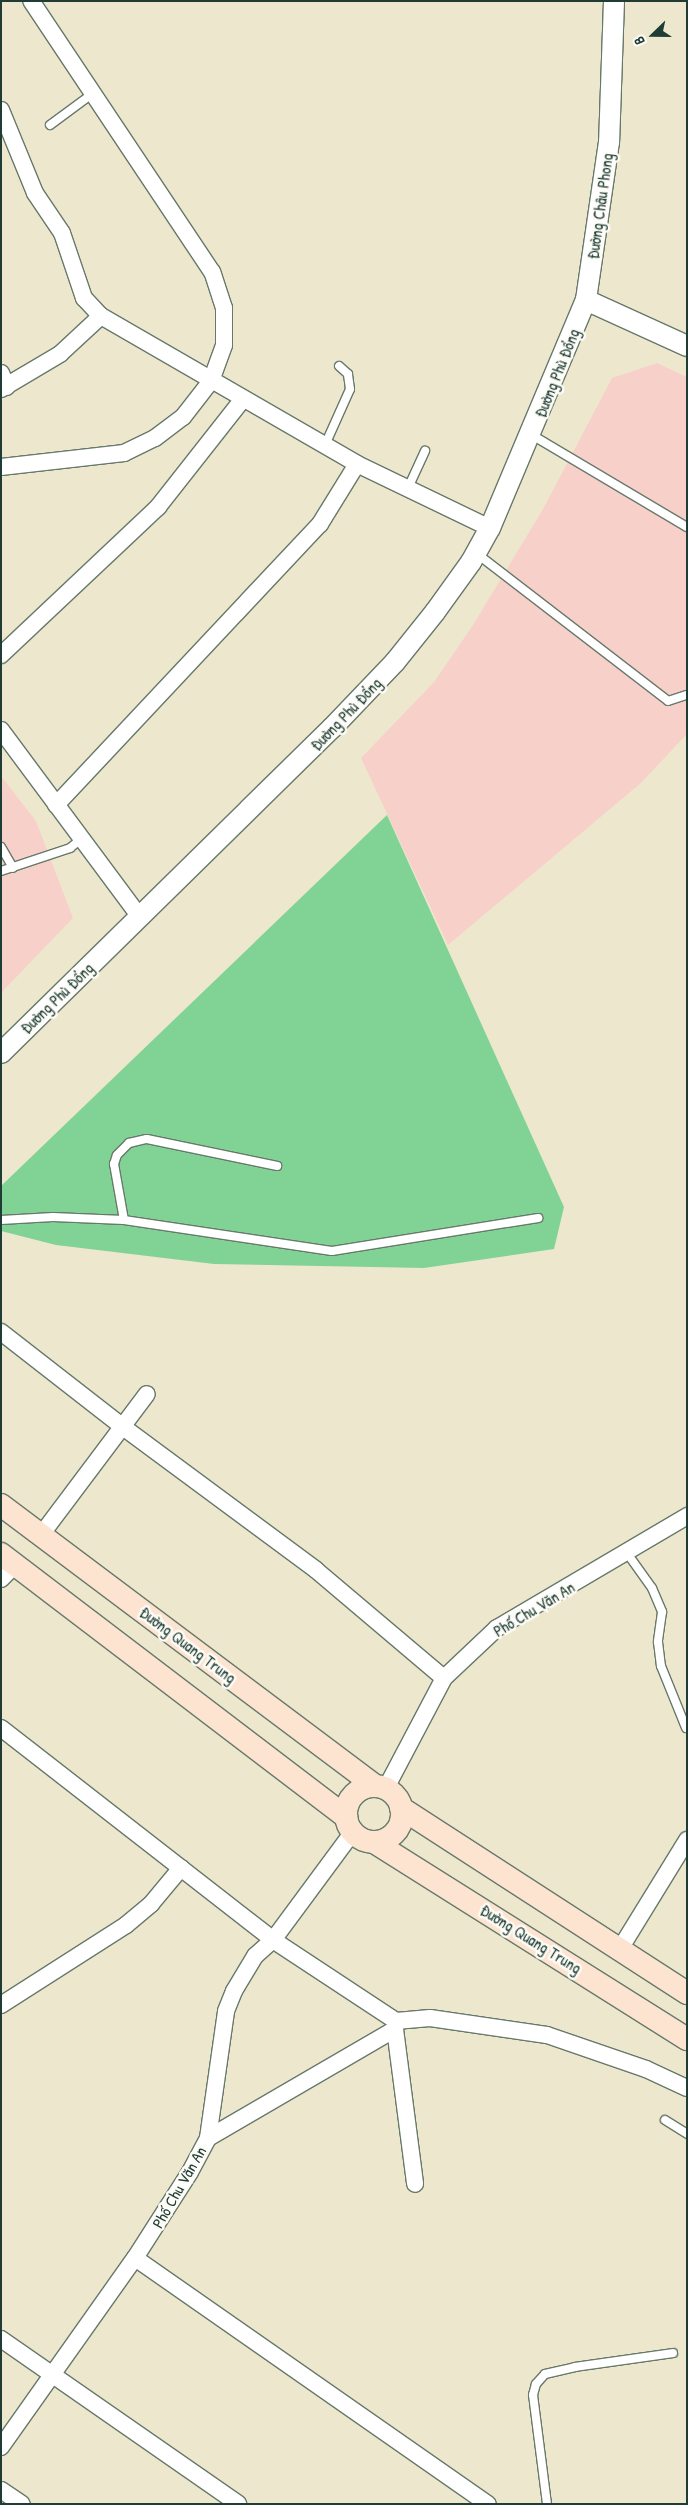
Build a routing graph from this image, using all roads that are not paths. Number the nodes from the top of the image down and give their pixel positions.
1 (31, 1) edge
2 (614, 1) edge
3 (92, 94) junction
4 (1, 110) edge
5 (50, 125) dead end
6 (586, 300) junction
7 (101, 316) junction
8 (687, 346) edge
9 (339, 366) dead end
10 (211, 380) junction
11 (3, 383) edge
12 (243, 399) junction
13 (532, 435) junction
14 (324, 445) junction
15 (425, 451) dead end
16 (357, 464) junction
17 (1, 467) edge
18 (408, 488) junction
19 (687, 527) edge
20 (490, 528) junction
21 (476, 554) junction
22 (1, 655) edge
23 (687, 695) edge
24 (1, 730) edge
25 (56, 805) junction
26 (81, 839) junction
27 (1, 847) edge
28 (13, 868) junction
29 (1, 871) edge
30 (140, 918) junction
31 (1, 1053) edge
32 (277, 1166) dead end
33 (538, 1218) dead end
34 (1, 1220) edge
35 (124, 1220) junction
36 (1, 1332) edge
37 (147, 1394) dead end
38 (123, 1427) junction
39 (1, 1505) edge
40 (687, 1516) edge
41 (41, 1535) junction
42 (627, 1554) junction
43 (6, 1566) edge
44 (444, 1678) junction
45 (1, 1728) edge
46 (686, 1728) edge
47 (380, 1787) junction
48 (401, 1808) junction
49 (350, 1825) junction
50 (687, 1840) edge
51 (374, 1842) junction
52 (181, 1868) junction
53 (273, 1940) junction
54 (620, 1949) junction
55 (687, 1992) edge
56 (1, 2004) edge
57 (396, 2025) junction
58 (687, 2040) edge
59 (687, 2088) edge
60 (665, 2120) dead end
61 (687, 2134) edge
62 (208, 2138) junction
63 (415, 2184) dead end
64 (135, 2258) junction
65 (1, 2339) edge
66 (673, 2353) dead end
67 (51, 2376) junction
68 (1, 2447) edge
69 (1, 2490) edge
70 (22, 2504) edge
71 (238, 2504) edge
72 (488, 2504) edge
73 (547, 2504) edge

1 - 3 street
2 - 6 street, Đường Châu Phong
3 - 5 lane
3 - 10 street
4 - 7 street
6 - 8 street
6 - 13 street, Đường Phù Đổng
7 - 10 street
7 - 11 street
9 - 14 lane
10 - 12 street
10 - 17 street
12 - 14 street
12 - 22 street
13 - 19 lane
13 - 20 street, Đường Phù Đổng
14 - 16 street
15 - 18 lane
16 - 18 street
16 - 25 street
18 - 20 street
20 - 21 street, Đường Phù Đổng
21 - 23 lane
21 - 30 street, Đường Phù Đổng
24 - 25 street
25 - 26 street
26 - 28 lane
26 - 30 street
27 - 28 lane
28 - 29 lane
30 - 31 street, Đường Phù Đổng
32 - 35 lane
33 - 35 lane
34 - 35 lane
36 - 38 street
37 - 38 street
38 - 41 street
38 - 44 street
39 - 41 main road, Đường Quang Trung
40 - 42 street, Phố Chu Văn An
41 - 47 main road, Đường Quang Trung
42 - 44 street, Phố Chu Văn An
42 - 46 lane
43 - 49 main road
44 - 47 street, Phố Chu Văn An
45 - 52 street
47 - 48 main road
47 - 49 main road
48 - 51 main road
48 - 54 main road
49 - 51 main road
49 - 53 street, Phố Chu Văn An
50 - 54 street
51 - 58 main road, Đường Quang Trung
52 - 53 street
52 - 56 street
53 - 57 street
53 - 62 street, Phố Chu Văn An
54 - 55 main road
57 - 59 street
57 - 62 street
57 - 63 street
60 - 61 lane
62 - 64 street, Phố Chu Văn An
64 - 67 street, Phố Chu Văn An
64 - 72 street
65 - 67 street
66 - 73 lane
67 - 68 street, Phố Chu Văn An
67 - 71 street
69 - 70 street

